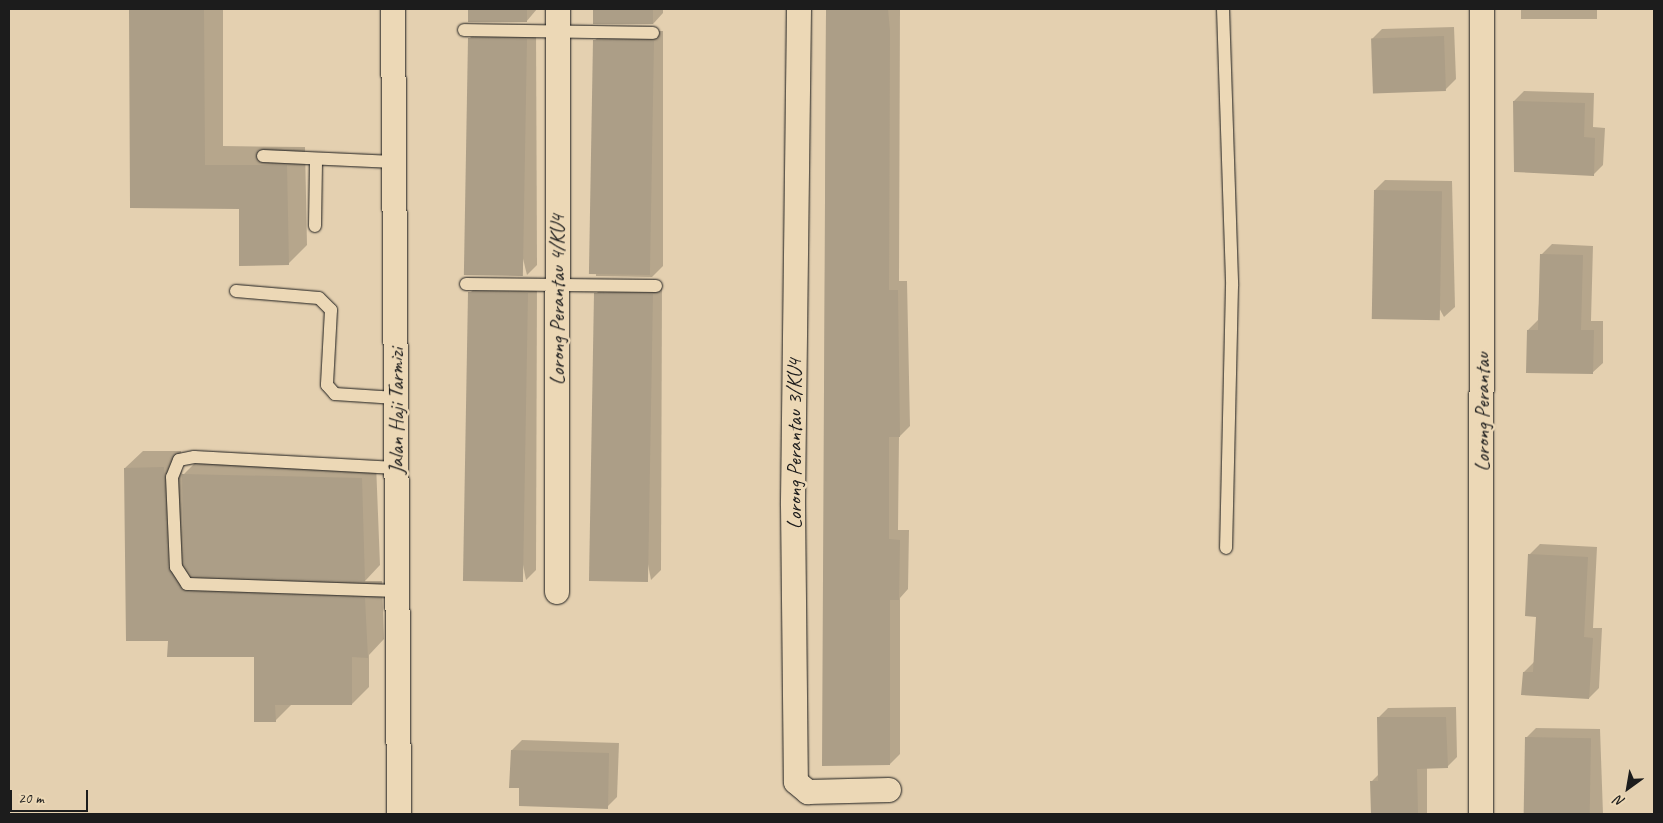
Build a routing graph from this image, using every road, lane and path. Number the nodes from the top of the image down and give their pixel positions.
1 (393, 9) edge
2 (558, 9) edge
3 (799, 9) edge
4 (1223, 9) edge
5 (1482, 9) edge
6 (464, 30) dead end
7 (558, 32) junction
8 (653, 33) dead end
9 (263, 156) dead end
10 (316, 159) junction
11 (394, 162) junction
12 (314, 226) dead end
13 (466, 284) dead end
14 (557, 286) junction
15 (656, 286) dead end
16 (236, 291) dead end
17 (396, 398) junction
18 (396, 468) junction
19 (1226, 548) dead end
20 (398, 591) junction
21 (557, 592) dead end
22 (889, 790) dead end
23 (399, 814) edge
24 (1481, 814) edge

1 - 11 street, Jalan Haji Tarmizi
2 - 7 street, Lorong Perantau 4/KU4
3 - 22 street, Lorong Perantau 3/KU4
4 - 19 lane
5 - 24 street, Lorong Perantau
6 - 7 lane
7 - 8 lane
7 - 14 street, Lorong Perantau 4/KU4
9 - 10 lane
10 - 11 lane
10 - 12 lane
11 - 17 street, Jalan Haji Tarmizi
13 - 14 lane
14 - 15 lane
14 - 21 street, Lorong Perantau 4/KU4
16 - 17 lane
17 - 18 street, Jalan Haji Tarmizi
18 - 20 street, Jalan Haji Tarmizi
18 - 20 lane
20 - 23 street, Jalan Haji Tarmizi

